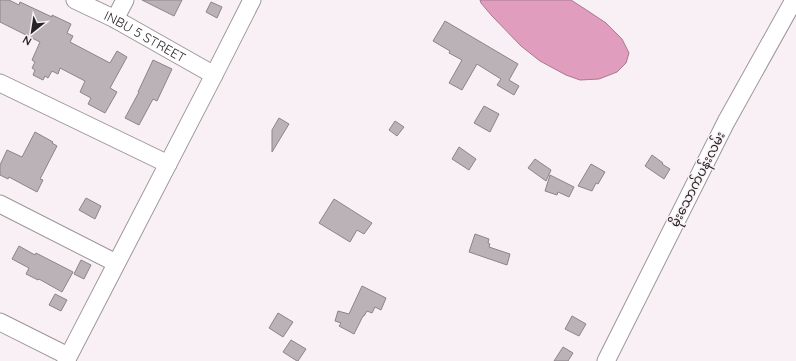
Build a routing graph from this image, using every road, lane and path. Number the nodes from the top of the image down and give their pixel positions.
1 (75, 0) edge
2 (125, 0) edge
3 (252, 0) edge
4 (794, 0) edge
5 (115, 19) junction
6 (214, 75) junction
7 (0, 83) edge
8 (168, 164) junction
9 (0, 204) edge
10 (116, 263) junction
11 (0, 322) edge
12 (67, 358) edge
13 (606, 361) edge

1 - 5 street, INBU 5 STREET
2 - 5 street
3 - 6 street
4 - 13 street, မိုးသောက်ပန်းလမ်း
5 - 6 street, INBU 5 STREET
6 - 8 street
7 - 8 street
8 - 10 street
9 - 10 street
10 - 12 street
11 - 12 street

